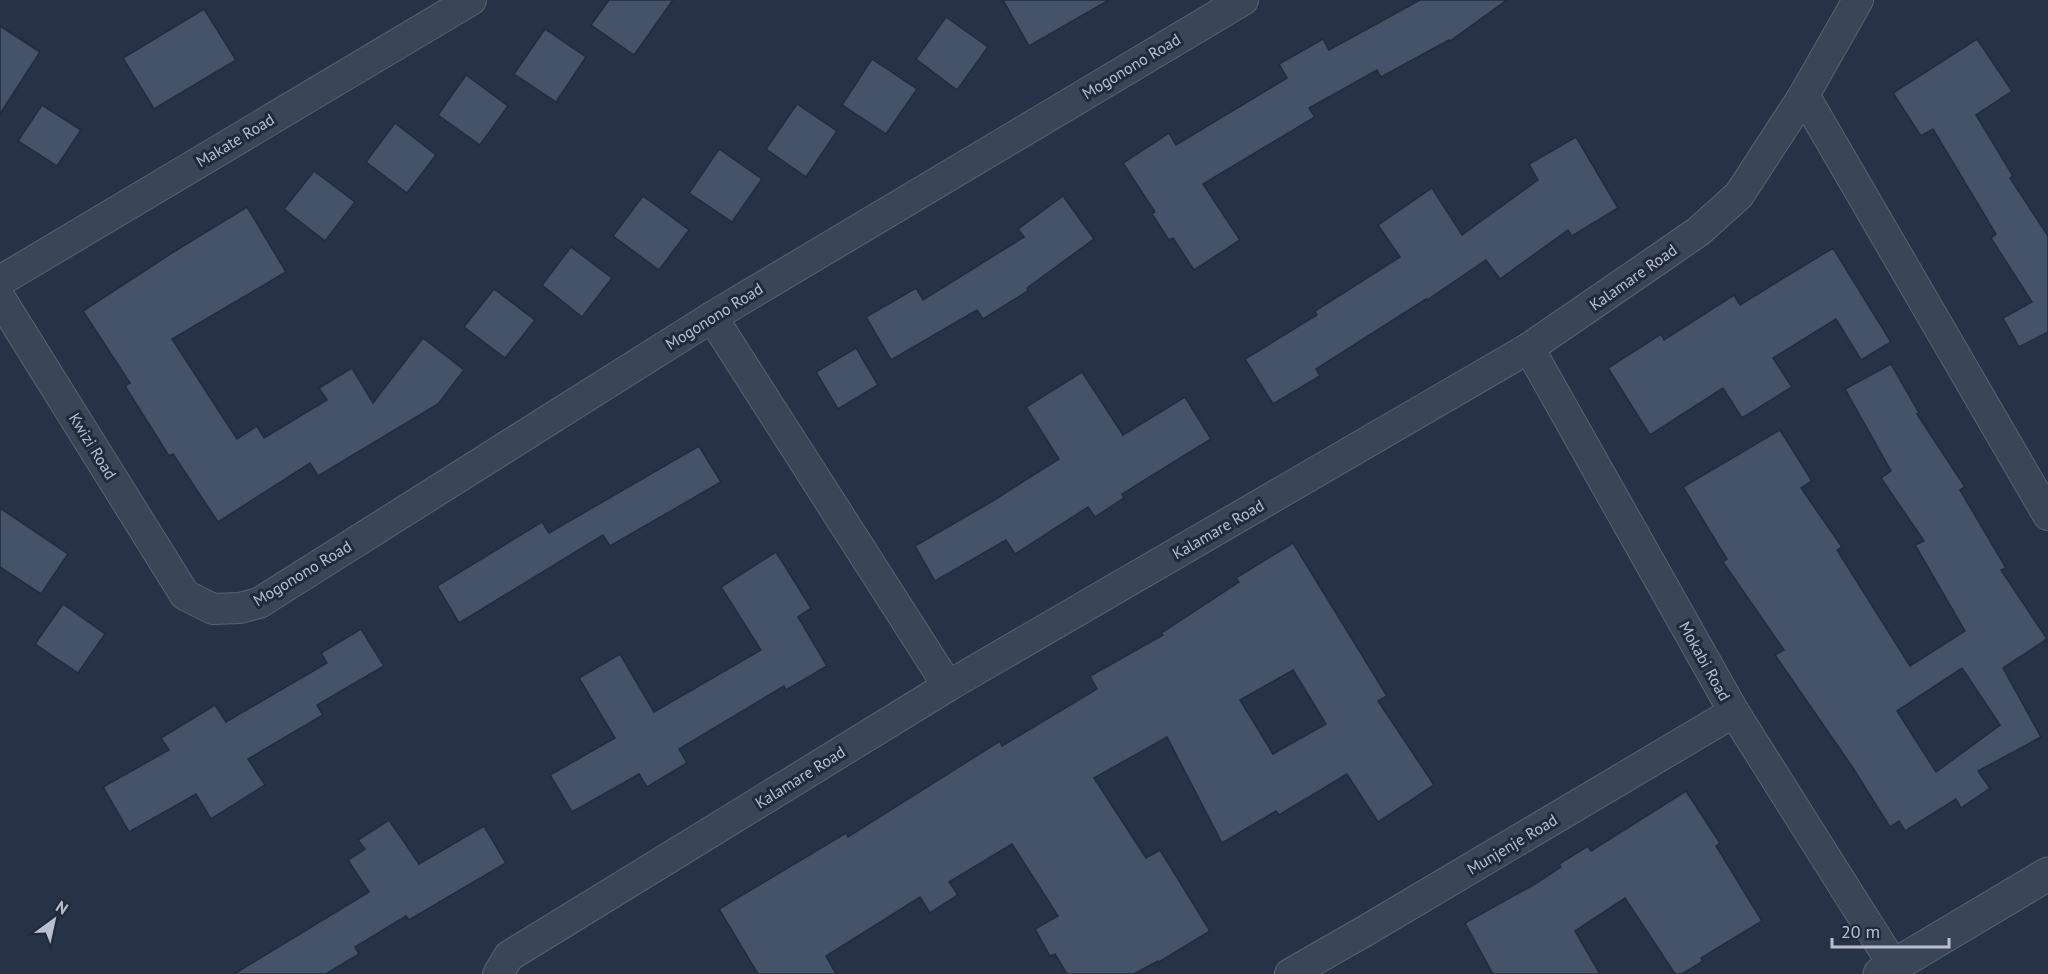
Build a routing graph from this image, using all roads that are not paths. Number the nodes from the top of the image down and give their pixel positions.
1 (471, 0) edge
2 (1242, 0) edge
3 (1857, 0) edge
4 (1804, 95) junction
5 (0, 281) edge
6 (0, 298) edge
7 (712, 317) junction
8 (1529, 348) junction
9 (2048, 515) edge
10 (185, 595) joint
11 (948, 686) junction
12 (1734, 712) junction
13 (2048, 874) edge
14 (1887, 970) edge
15 (498, 974) edge
16 (1290, 974) edge

1 - 5 street, Makate Road
2 - 7 street, Mogonono Road
3 - 4 street, Kalamare Road
4 - 8 street, Kalamare Road
4 - 9 street
6 - 10 street, Kwizi Road
7 - 10 street, Mogonono Road
7 - 11 street
8 - 11 street, Kalamare Road
8 - 12 street, Mokabi Road
11 - 15 street, Kalamare Road
12 - 14 street, Mokabi Road
12 - 16 street, Munjenje Road
13 - 14 street

